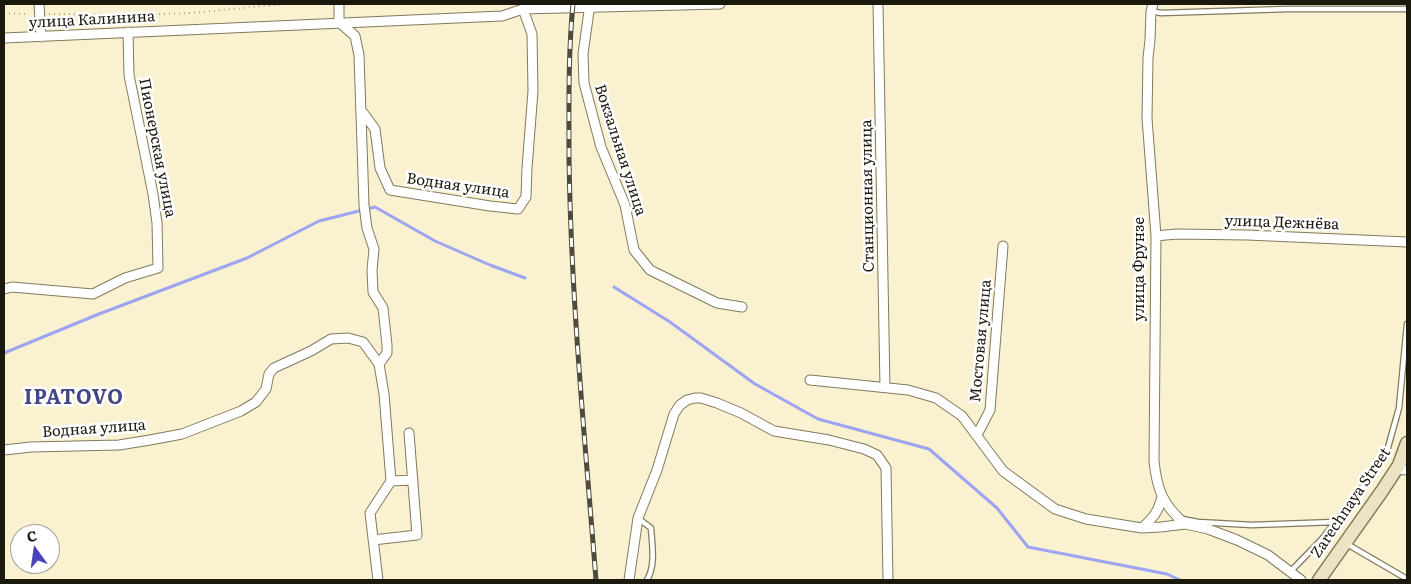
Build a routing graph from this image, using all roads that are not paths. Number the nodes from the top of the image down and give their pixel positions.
1 (39, 4) edge
2 (339, 4) edge
3 (720, 4) edge
4 (878, 4) edge
5 (590, 5) edge
6 (525, 6) edge
7 (1152, 7) edge
8 (1407, 8) edge
9 (339, 22) junction
10 (128, 32) junction
11 (41, 37) junction
12 (4, 38) edge
13 (362, 110) junction
14 (1156, 236) junction
15 (1407, 242) edge
16 (1003, 246) dead end
17 (4, 290) edge
18 (742, 307) dead end
19 (1407, 324) edge
20 (379, 364) junction
21 (810, 380) dead end
22 (885, 387) junction
23 (409, 433) dead end
24 (977, 435) junction
25 (1407, 443) edge
26 (4, 450) edge
27 (1402, 469) edge
28 (412, 480) junction
29 (391, 481) junction
30 (1162, 497) junction
31 (638, 518) junction
32 (1182, 521) junction
33 (1335, 522) junction
34 (1142, 528) junction
35 (373, 540) junction
36 (1346, 543) junction
37 (1290, 572) junction
38 (1407, 579) edge
39 (378, 580) edge
40 (629, 580) edge
41 (648, 580) edge
42 (888, 580) edge
43 (1301, 580) edge
44 (1318, 580) edge

1 - 11 street
2 - 9 street
3 - 5 street, улица Калинина
4 - 22 street, Станционная улица
5 - 6 street, улица Калинина
5 - 18 street, Вокзальная улица
6 - 9 street, улица Калинина
6 - 13 street, Водная улица
7 - 8 lane
7 - 14 street, улица Фрунзе
9 - 10 street, улица Калинина
9 - 13 street
10 - 11 street, улица Калинина
10 - 17 street, Пионерская улица
11 - 12 street, улица Калинина
13 - 20 street
14 - 15 street, улица Дежнёва
14 - 30 street, улица Фрунзе
16 - 24 street, Мостовая улица
19 - 33 lane
20 - 26 street, Водная улица
20 - 29 street
21 - 22 street
22 - 24 street
23 - 28 street
24 - 34 street
25 - 27 street, Zarechnaya Street
27 - 36 street, Zarechnaya Street
28 - 29 street
28 - 35 street
29 - 35 street
30 - 32 street, улица Фрунзе
30 - 34 street
31 - 40 street
31 - 41 lane
31 - 42 street
32 - 33 lane
32 - 34 street
32 - 37 street
33 - 37 lane
35 - 39 street
36 - 38 lane
36 - 44 street, Zarechnaya Street
37 - 43 street

